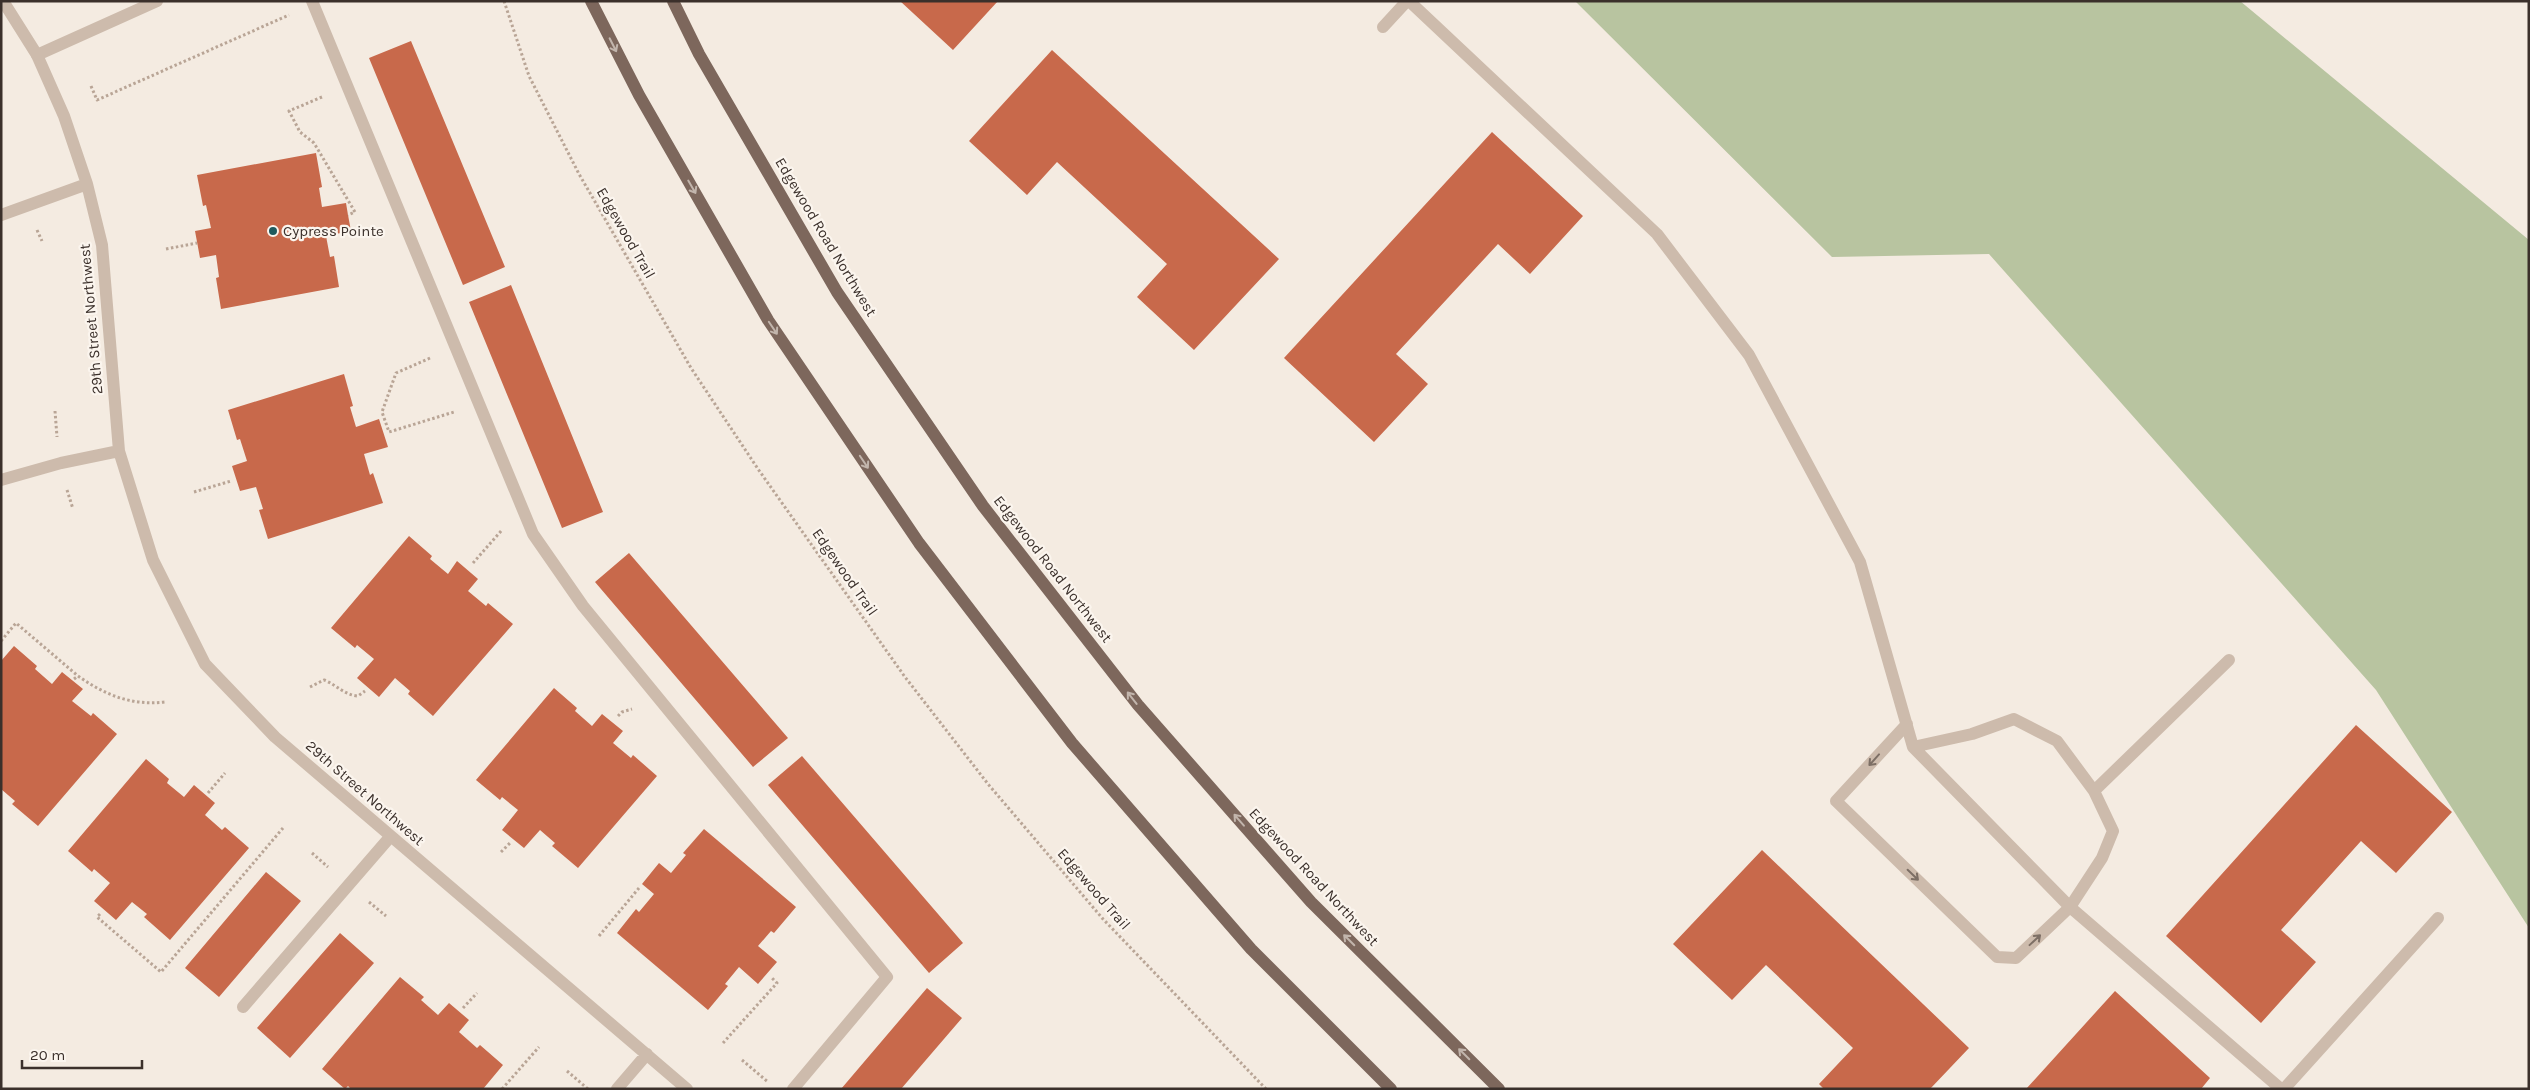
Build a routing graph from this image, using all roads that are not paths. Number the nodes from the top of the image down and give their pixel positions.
1 (3, 1) edge
2 (157, 1) edge
3 (591, 1) edge
4 (673, 1) edge
5 (1408, 1) edge
6 (312, 3) edge
7 (1383, 27) dead end
8 (37, 55) junction
9 (87, 184) junction
10 (1, 215) edge
11 (119, 452) junction
12 (1, 480) edge
13 (2229, 660) dead end
14 (1907, 724) junction
15 (1913, 747) junction
16 (2094, 791) junction
17 (390, 837) junction
18 (2070, 907) junction
19 (2438, 918) dead end
20 (243, 1007) dead end
21 (647, 1054) junction
22 (617, 1089) edge
23 (687, 1089) edge
24 (793, 1089) edge
25 (1391, 1089) edge
26 (1499, 1089) edge
27 (2282, 1089) edge

1 - 8 street, 29th Street Northwest
2 - 8 street
3 -> 25 main road
26 -> 4 main road, Edgewood Road Northwest
5 - 7 street
5 - 14 street
6 - 24 street
8 - 9 street, 29th Street Northwest
9 - 10 street
9 - 11 street, 29th Street Northwest
11 - 12 street
11 - 17 street, 29th Street Northwest
13 - 16 street
14 - 15 street
14 -> 18 street
15 - 16 street
15 - 18 street
16 - 18 street
17 - 20 street
17 - 21 street, 29th Street Northwest
18 - 27 street
19 - 27 street
21 - 22 street
21 - 23 street, 29th Street Northwest

